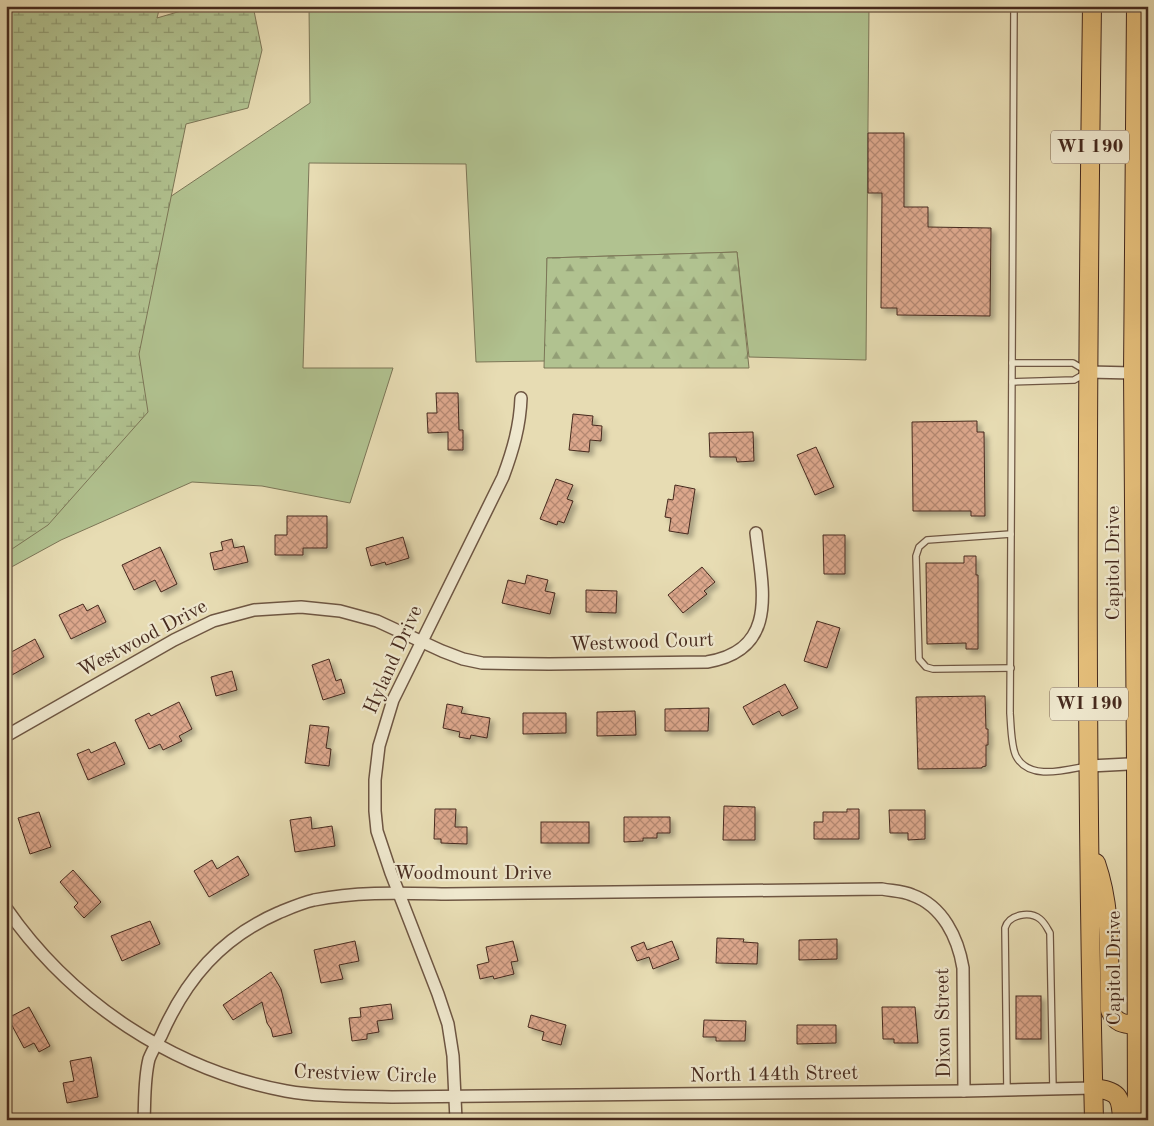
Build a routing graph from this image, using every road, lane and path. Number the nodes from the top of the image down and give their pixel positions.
1 (1014, 6) edge
2 (1092, 6) edge
3 (1136, 6) edge
4 (1012, 363) junction
5 (1140, 370) edge
6 (1088, 372) junction
7 (1012, 382) junction
8 (521, 398) dead end
9 (1141, 481) edge
10 (756, 533) dead end
11 (1011, 534) junction
12 (422, 641) junction
13 (1011, 668) junction
14 (6, 736) edge
15 (1142, 764) edge
16 (1090, 766) junction
17 (1091, 846) junction
18 (400, 893) junction
19 (929, 904) joint
20 (6, 908) edge
21 (1142, 1025) edge
22 (157, 1045) junction
23 (1093, 1088) junction
24 (1053, 1089) junction
25 (1007, 1090) junction
26 (964, 1092) junction
27 (456, 1097) junction
28 (144, 1120) edge
29 (456, 1120) edge
30 (1094, 1120) edge
31 (1122, 1120) edge
32 (1137, 1120) edge

1 - 4 lane
2 - 6 main road, Capitol Drive / WI 190
3 - 5 main road, Capitol Drive / WI 190
4 - 6 lane
4 - 7 lane
5 - 6 street
5 - 9 main road, Capitol Drive / WI 190
6 - 7 lane
6 - 16 main road, Capitol Drive / WI 190
7 - 11 lane
8 - 12 street, Hyland Drive
9 - 15 main road, Capitol Drive / WI 190
10 - 12 street, Westwood Court
11 - 13 lane
11 - 13 lane
12 - 14 street, Westwood Drive
12 - 18 street, Hyland Drive
13 - 16 lane
15 - 16 street
15 - 21 main road, Capitol Drive / WI 190
16 - 17 main road, Capitol Drive / WI 190
17 - 21 main road
17 - 23 main road, Capitol Drive / WI 190
18 - 19 street, Woodmount Drive
18 - 22 street, Woodmount Drive
18 - 27 street, Hyland Drive
19 - 26 street, Dixon Street
20 - 22 street, Crestview Circle
21 - 32 main road, Capitol Drive / WI 190
22 - 27 street, Crestview Circle
22 - 28 street, Woodmount Drive
23 - 24 street, North 144th Street
23 - 30 main road, Capitol Drive / WI 190
23 - 31 main road
24 - 25 street, North 144th Street
24 - 25 lane
25 - 26 street, North 144th Street
26 - 27 street, North 144th Street
27 - 29 street, Hyland Drive

